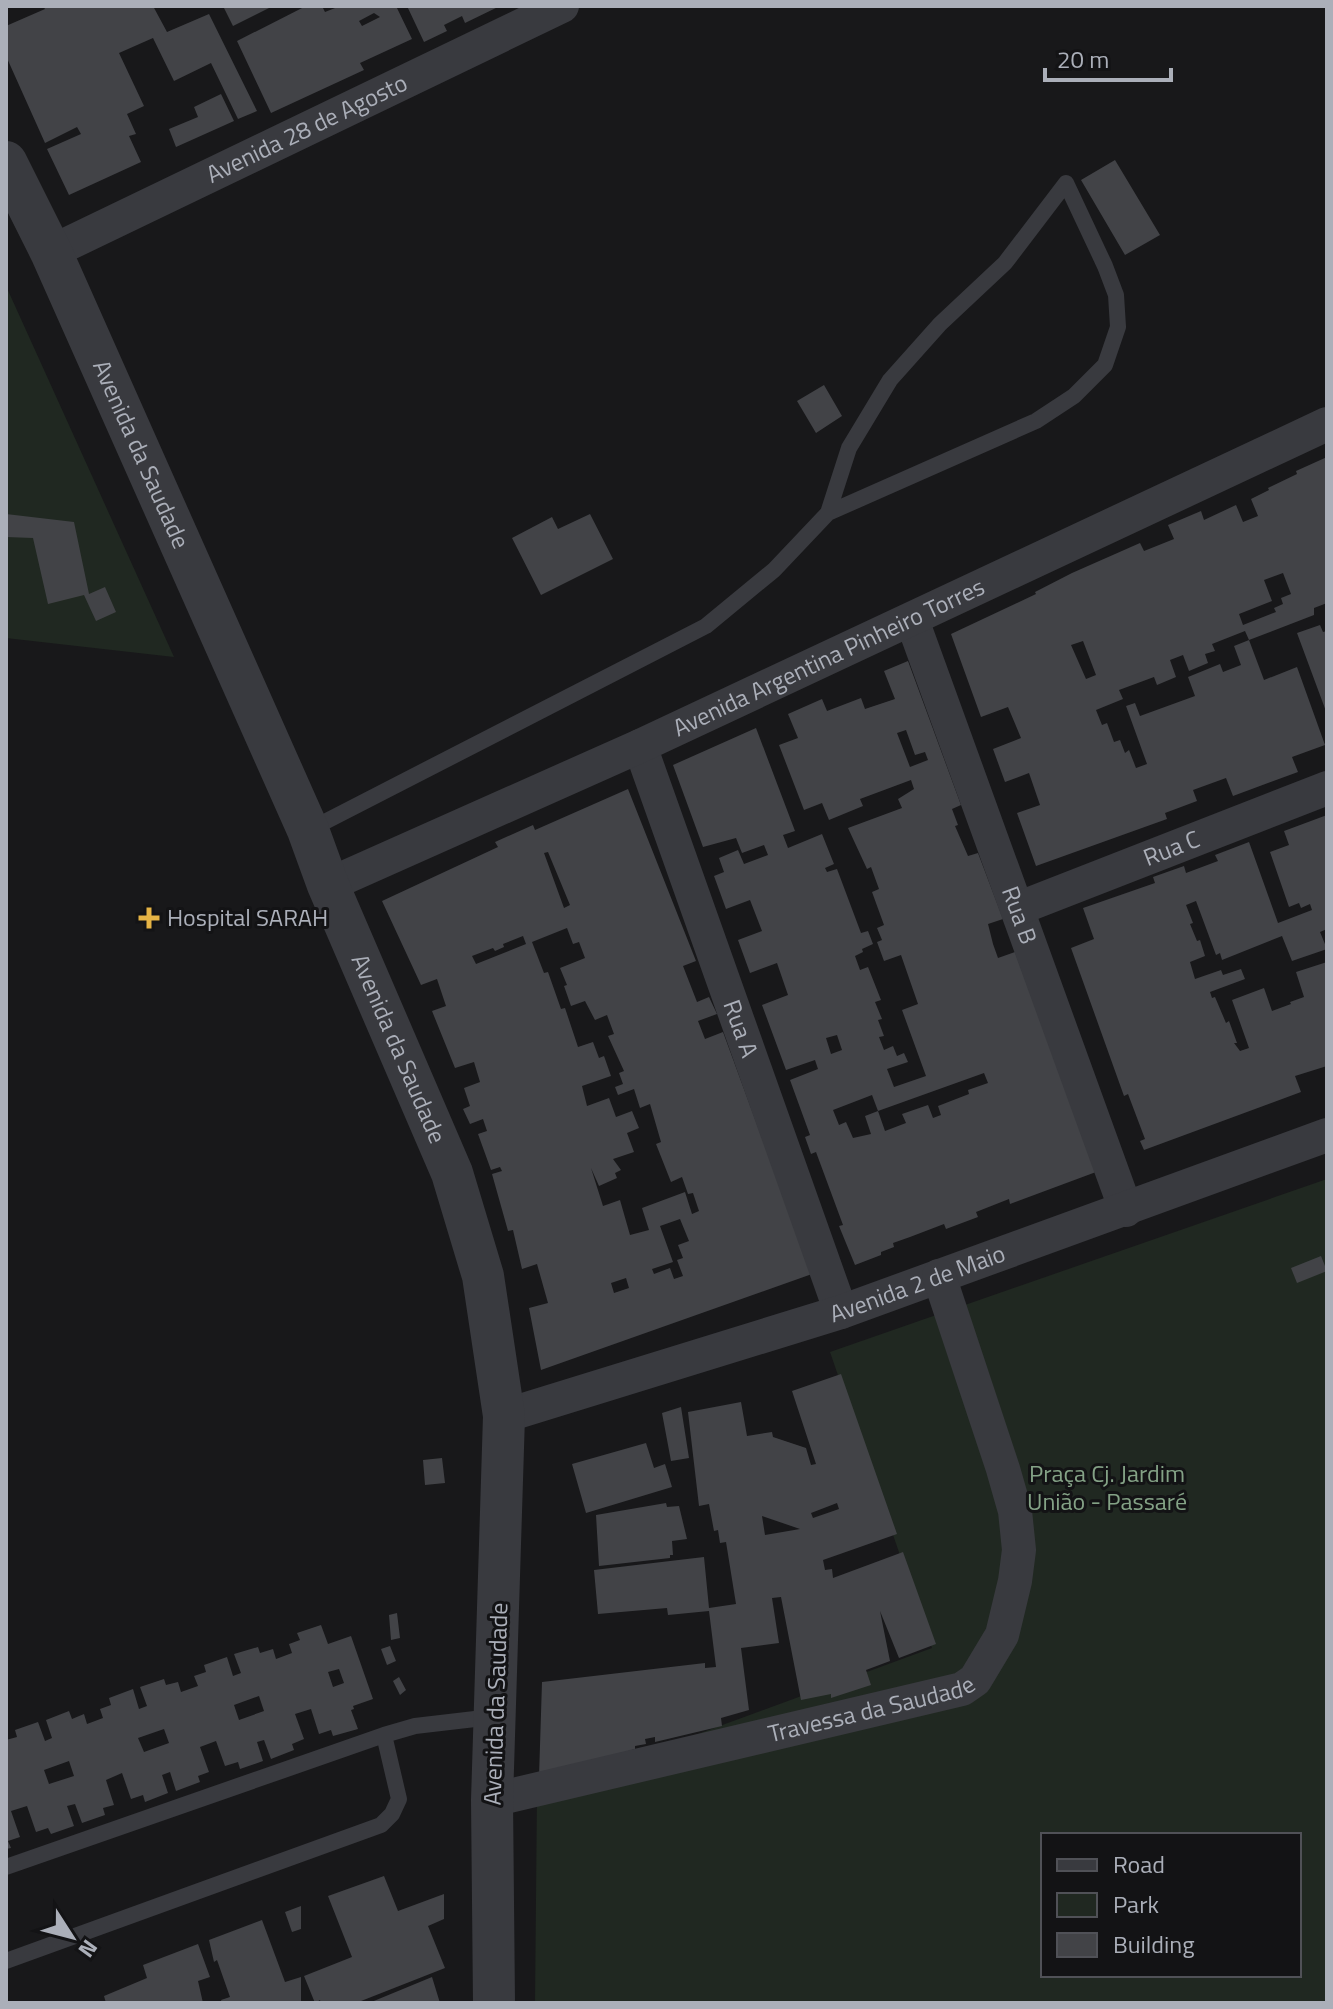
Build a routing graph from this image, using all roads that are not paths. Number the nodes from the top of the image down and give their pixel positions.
1 (562, 6) edge
2 (6, 162) edge
3 (51, 252) junction
4 (1327, 424) edge
5 (828, 513) junction
6 (912, 620) junction
7 (640, 746) junction
8 (1327, 788) edge
9 (308, 830) junction
10 (328, 885) junction
11 (1017, 909) junction
12 (1327, 1135) edge
13 (1126, 1210) junction
14 (939, 1276) junction
15 (841, 1312) junction
16 (504, 1416) junction
17 (496, 1716) junction
18 (384, 1735) junction
19 (492, 1800) junction
20 (6, 1867) edge
21 (6, 1961) edge
22 (494, 2003) edge

1 - 3 street, Avenida 28 de Agosto
2 - 3 street, Avenida da Saudade
3 - 9 street, Avenida da Saudade
4 - 6 street, Avenida Argentina Pinheiro Torres
5 - 5 lane
5 - 9 lane
6 - 7 street, Avenida Argentina Pinheiro Torres
6 - 11 street, Rua B
7 - 10 street, Avenida Argentina Pinheiro Torres
7 - 15 street, Rua A
8 - 11 street, Rua C
9 - 10 street, Avenida da Saudade
10 - 16 street, Avenida da Saudade
11 - 13 street, Rua B
12 - 13 street, Avenida 2 de Maio
13 - 14 street, Avenida 2 de Maio
14 - 15 street, Avenida 2 de Maio
14 - 19 street, Travessa da Saudade
15 - 16 street, Avenida 2 de Maio
16 - 17 street, Avenida da Saudade
17 - 18 lane
17 - 19 street, Avenida da Saudade
18 - 20 lane
18 - 21 lane
19 - 22 street, Avenida da Saudade

